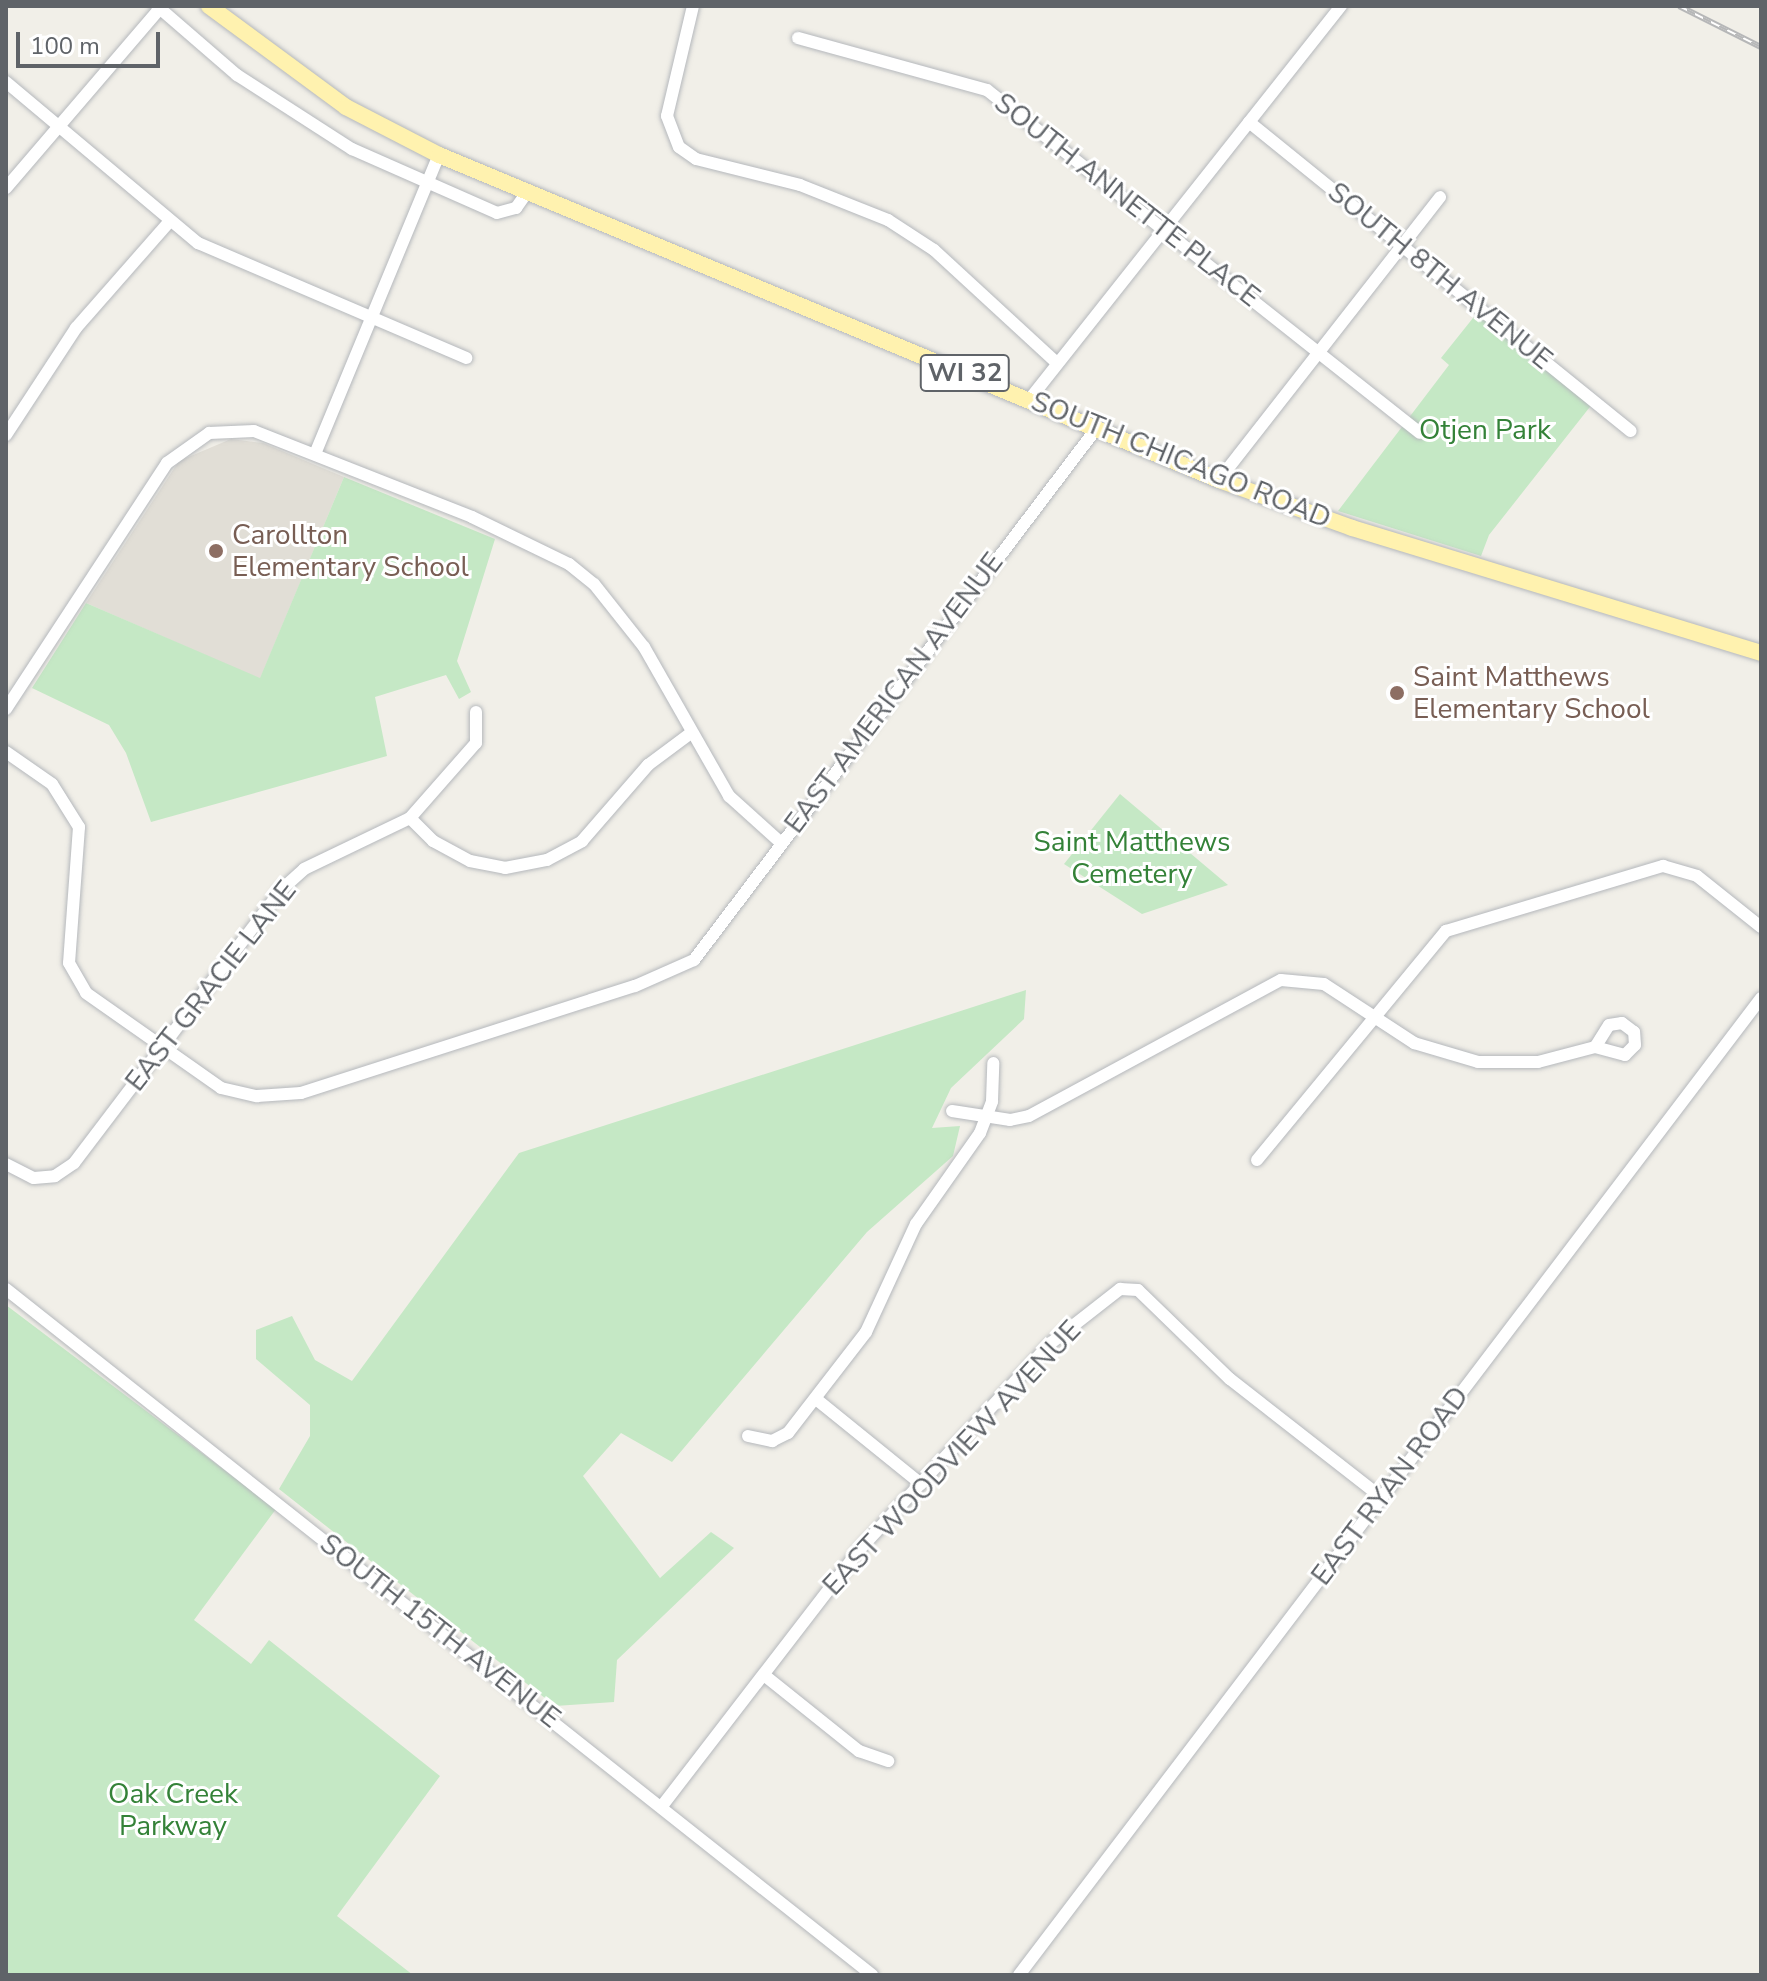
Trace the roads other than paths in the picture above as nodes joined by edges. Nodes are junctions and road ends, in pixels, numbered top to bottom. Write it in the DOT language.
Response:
graph roads {
  1 [pos="209,6"];
  2 [pos="693,6"];
  3 [pos="1341,6"];
  4 [pos="160,7"];
  5 [pos="798,38"];
  6 [pos="6,82"];
  7 [pos="1249,122"];
  8 [pos="59,127"];
  9 [pos="439,155"];
  10 [pos="428,182"];
  11 [pos="6,188"];
  12 [pos="527,192"];
  13 [pos="1440,197"];
  14 [pos="169,222"];
  15 [pos="1164,229"];
  16 [pos="1401,245"];
  17 [pos="371,317"];
  18 [pos="1320,351"];
  19 [pos="466,358"];
  20 [pos="1057,363"];
  21 [pos="1029,400"];
  22 [pos="1096,429"];
  23 [pos="1630,431"];
  24 [pos="1420,433"];
  25 [pos="6,435"];
  26 [pos="315,454"];
  27 [pos="1219,480"];
  28 [pos="1761,653"];
  29 [pos="6,709"];
  30 [pos="476,712"];
  31 [pos="691,733"];
  32 [pos="6,752"];
  33 [pos="410,818"];
  34 [pos="780,842"];
  35 [pos="1755,917"];
  36 [pos="1761,927"];
  37 [pos="1761,998"];
  38 [pos="1373,1017"];
  39 [pos="1595,1047"];
  40 [pos="161,1050"];
  41 [pos="993,1063"];
  42 [pos="952,1111"];
  43 [pos="986,1117"];
  44 [pos="1257,1160"];
  45 [pos="6,1164"];
  46 [pos="6,1289"];
  47 [pos="816,1399"];
  48 [pos="748,1436"];
  49 [pos="921,1484"];
  50 [pos="1381,1497"];
  51 [pos="764,1675"];
  52 [pos="888,1761"];
  53 [pos="662,1806"];
  54 [pos="872,1975"];
  55 [pos="1019,1975"];
  1 -- 9 [label="main road, SOUTH CHICAGO ROAD / WI 32"];
  2 -- 20 [label="street"];
  3 -- 7 [label="street"];
  4 -- 8 [label="street"];
  4 -- 10 [label="street"];
  5 -- 15 [label="street, SOUTH ANNETTE PLACE"];
  6 -- 8 [label="street"];
  7 -- 15 [label="street"];
  7 -- 16 [label="street, SOUTH 8TH AVENUE"];
  8 -- 11 [label="street"];
  8 -- 14 [label="street"];
  9 -- 10 [label="street"];
  9 -- 12 [label="main road, SOUTH CHICAGO ROAD / WI 32"];
  10 -- 12 [label="street"];
  10 -- 17 [label="street"];
  12 -- 21 [label="main road, SOUTH CHICAGO ROAD / WI 32"];
  13 -- 16 [label="street"];
  14 -- 17 [label="street"];
  14 -- 25 [label="street"];
  15 -- 18 [label="street, SOUTH ANNETTE PLACE"];
  15 -- 20 [label="street"];
  16 -- 18 [label="street"];
  16 -- 23 [label="street, SOUTH 8TH AVENUE"];
  17 -- 19 [label="street"];
  17 -- 26 [label="street"];
  18 -- 24 [label="street, SOUTH ANNETTE PLACE"];
  18 -- 27 [label="street"];
  20 -- 21 [label="street"];
  21 -- 22 [label="main road, SOUTH CHICAGO ROAD / WI 32"];
  22 -- 27 [label="main road, SOUTH CHICAGO ROAD / WI 32"];
  22 -- 34 [label="street, EAST AMERICAN AVENUE"];
  26 -- 29 [label="street"];
  26 -- 31 [label="street"];
  27 -- 28 [label="main road, SOUTH CHICAGO ROAD / WI 32"];
  30 -- 33 [label="street"];
  31 -- 33 [label="street"];
  31 -- 34 [label="street"];
  32 -- 40 [label="street"];
  33 -- 40 [label="street, EAST GRACIE LANE"];
  34 -- 40 [label="street, EAST AMERICAN AVENUE"];
  35 -- 36 [label="street"];
  35 -- 38 [label="street"];
  37 -- 50 [label="street, EAST RYAN ROAD"];
  38 -- 39 [label="street"];
  38 -- 43 [label="street"];
  38 -- 44 [label="street"];
  40 -- 45 [label="street, EAST GRACIE LANE"];
  41 -- 43 [label="street"];
  42 -- 43 [label="street"];
  43 -- 47 [label="street"];
  46 -- 53 [label="street, SOUTH 15TH AVENUE"];
  47 -- 48 [label="street"];
  47 -- 49 [label="street"];
  49 -- 50 [label="street, EAST WOODVIEW AVENUE"];
  49 -- 51 [label="street, EAST WOODVIEW AVENUE"];
  50 -- 55 [label="street, EAST RYAN ROAD"];
  51 -- 52 [label="street"];
  51 -- 53 [label="street, EAST WOODVIEW AVENUE"];
  53 -- 54 [label="street, SOUTH 15TH AVENUE"];
}
